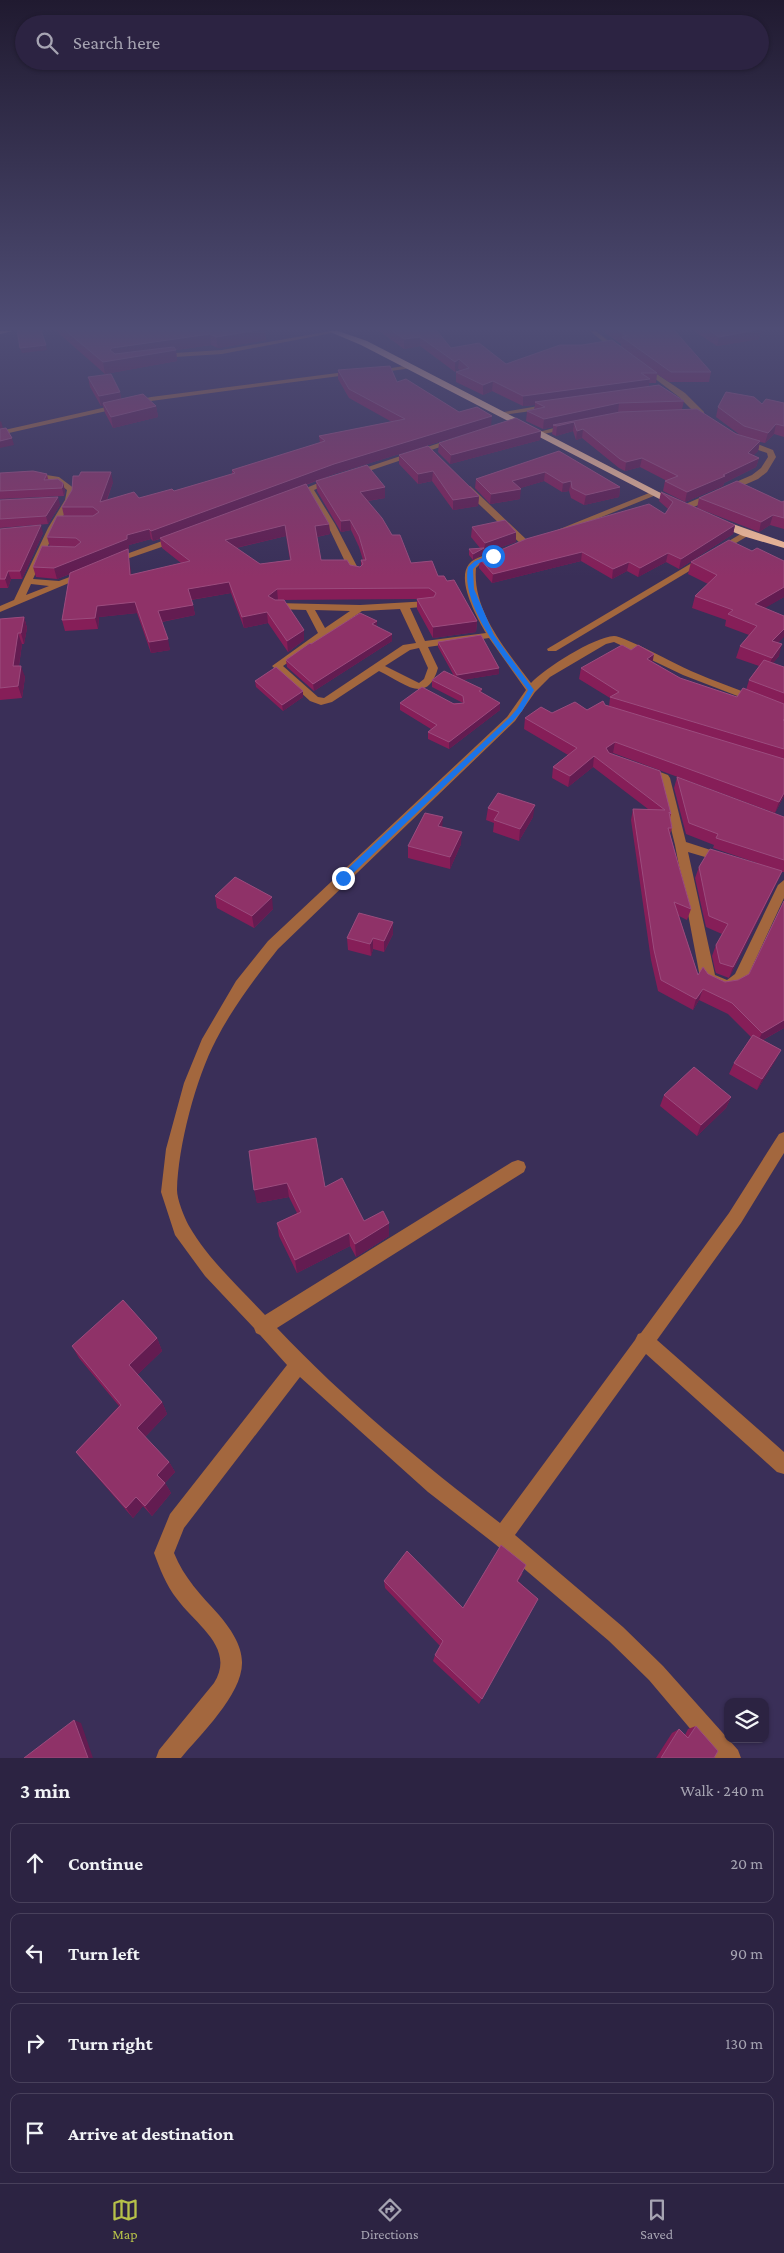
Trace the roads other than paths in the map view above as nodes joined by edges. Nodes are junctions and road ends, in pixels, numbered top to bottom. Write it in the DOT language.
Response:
graph roads {
  1 [pos="83,413"];
  2 [pos="502,413"];
  3 [pos="692,414"];
  4 [pos="701,414"];
  5 [pos="709,420"];
  6 [pos="519,422"];
  7 [pos="576,424"];
  8 [pos="501,428"];
  9 [pos="0,433"];
  10 [pos="539,433"];
  11 [pos="465,438"];
  12 [pos="738,440"];
  13 [pos="347,475"];
  14 [pos="0,477"];
  15 [pos="338,478"];
  16 [pos="461,481"];
  17 [pos="309,489"];
  18 [pos="657,493"];
  19 [pos="283,499"];
  20 [pos="59,500"];
  21 [pos="69,500"];
  22 [pos="693,512"];
  23 [pos="66,522"];
  24 [pos="50,526"];
  25 [pos="747,534"];
  26 [pos="186,535"];
  27 [pos="548,536"];
  28 [pos="525,543"];
  29 [pos="784,545"];
  30 [pos="501,552"];
  31 [pos="105,564"];
  32 [pos="90,572"];
  33 [pos="356,574"];
  34 [pos="27,581"];
  35 [pos="60,584"];
  36 [pos="18,602"];
  37 [pos="429,604"];
  38 [pos="276,606"];
  39 [pos="404,606"];
  40 [pos="309,607"];
  41 [pos="360,608"];
  42 [pos="0,609"];
  43 [pos="324,634"];
  44 [pos="491,635"];
  45 [pos="422,645"];
  46 [pos="552,649"];
  47 [pos="377,666"];
  48 [pos="531,690"];
  49 [pos="784,711"];
  50 [pos="638,768"];
  51 [pos="681,845"];
  52 [pos="737,863"];
  53 [pos="784,886"];
  54 [pos="784,1140"];
  55 [pos="518,1167"];
  56 [pos="262,1327"];
  57 [pos="644,1340"];
  58 [pos="299,1364"];
  59 [pos="784,1464"];
  60 [pos="502,1538"];
  61 [pos="167,1758"];
  62 [pos="730,1758"];
  1 -- 9 [label="street"];
  2 -- 6 [label="highway"];
  3 -- 4 [label="street"];
  4 -- 5 [label="street"];
  6 -- 8 [label="street"];
  6 -- 10 [label="highway"];
  7 -- 10 [label="street"];
  10 -- 18 [label="highway"];
  11 -- 13 [label="street"];
  12 -- 22 [label="street"];
  14 -- 21 [label="street"];
  15 -- 17 [label="street"];
  16 -- 28 [label="street"];
  17 -- 19 [label="street"];
  17 -- 33 [label="street"];
  18 -- 22 [label="highway"];
  18 -- 27 [label="street"];
  20 -- 21 [label="street"];
  21 -- 24 [label="street"];
  22 -- 25 [label="highway"];
  23 -- 24 [label="street"];
  24 -- 34 [label="street"];
  25 -- 29 [label="highway"];
  25 -- 46 [label="street"];
  26 -- 31 [label="street"];
  30 -- 44 [label="street"];
  32 -- 35 [label="street"];
  34 -- 35 [label="street"];
  34 -- 36 [label="street"];
  35 -- 36 [label="street"];
  36 -- 42 [label="street"];
  37 -- 39 [label="street"];
  38 -- 40 [label="street"];
  39 -- 41 [label="street"];
  39 -- 45 [label="street"];
  40 -- 41 [label="street"];
  40 -- 43 [label="street"];
  41 -- 43 [label="street"];
  43 -- 47 [label="street"];
  44 -- 45 [label="street"];
  44 -- 48 [label="street"];
  45 -- 47 [label="street"];
  45 -- 47 [label="street"];
  48 -- 49 [label="street"];
  48 -- 56 [label="street"];
  50 -- 51 [label="street"];
  51 -- 52 [label="street"];
  51 -- 53 [label="street"];
  54 -- 57 [label="street"];
  55 -- 56 [label="street"];
  56 -- 58 [label="street"];
  57 -- 59 [label="street"];
  57 -- 60 [label="street"];
  58 -- 60 [label="street"];
  58 -- 61 [label="street"];
  60 -- 62 [label="street"];
}
